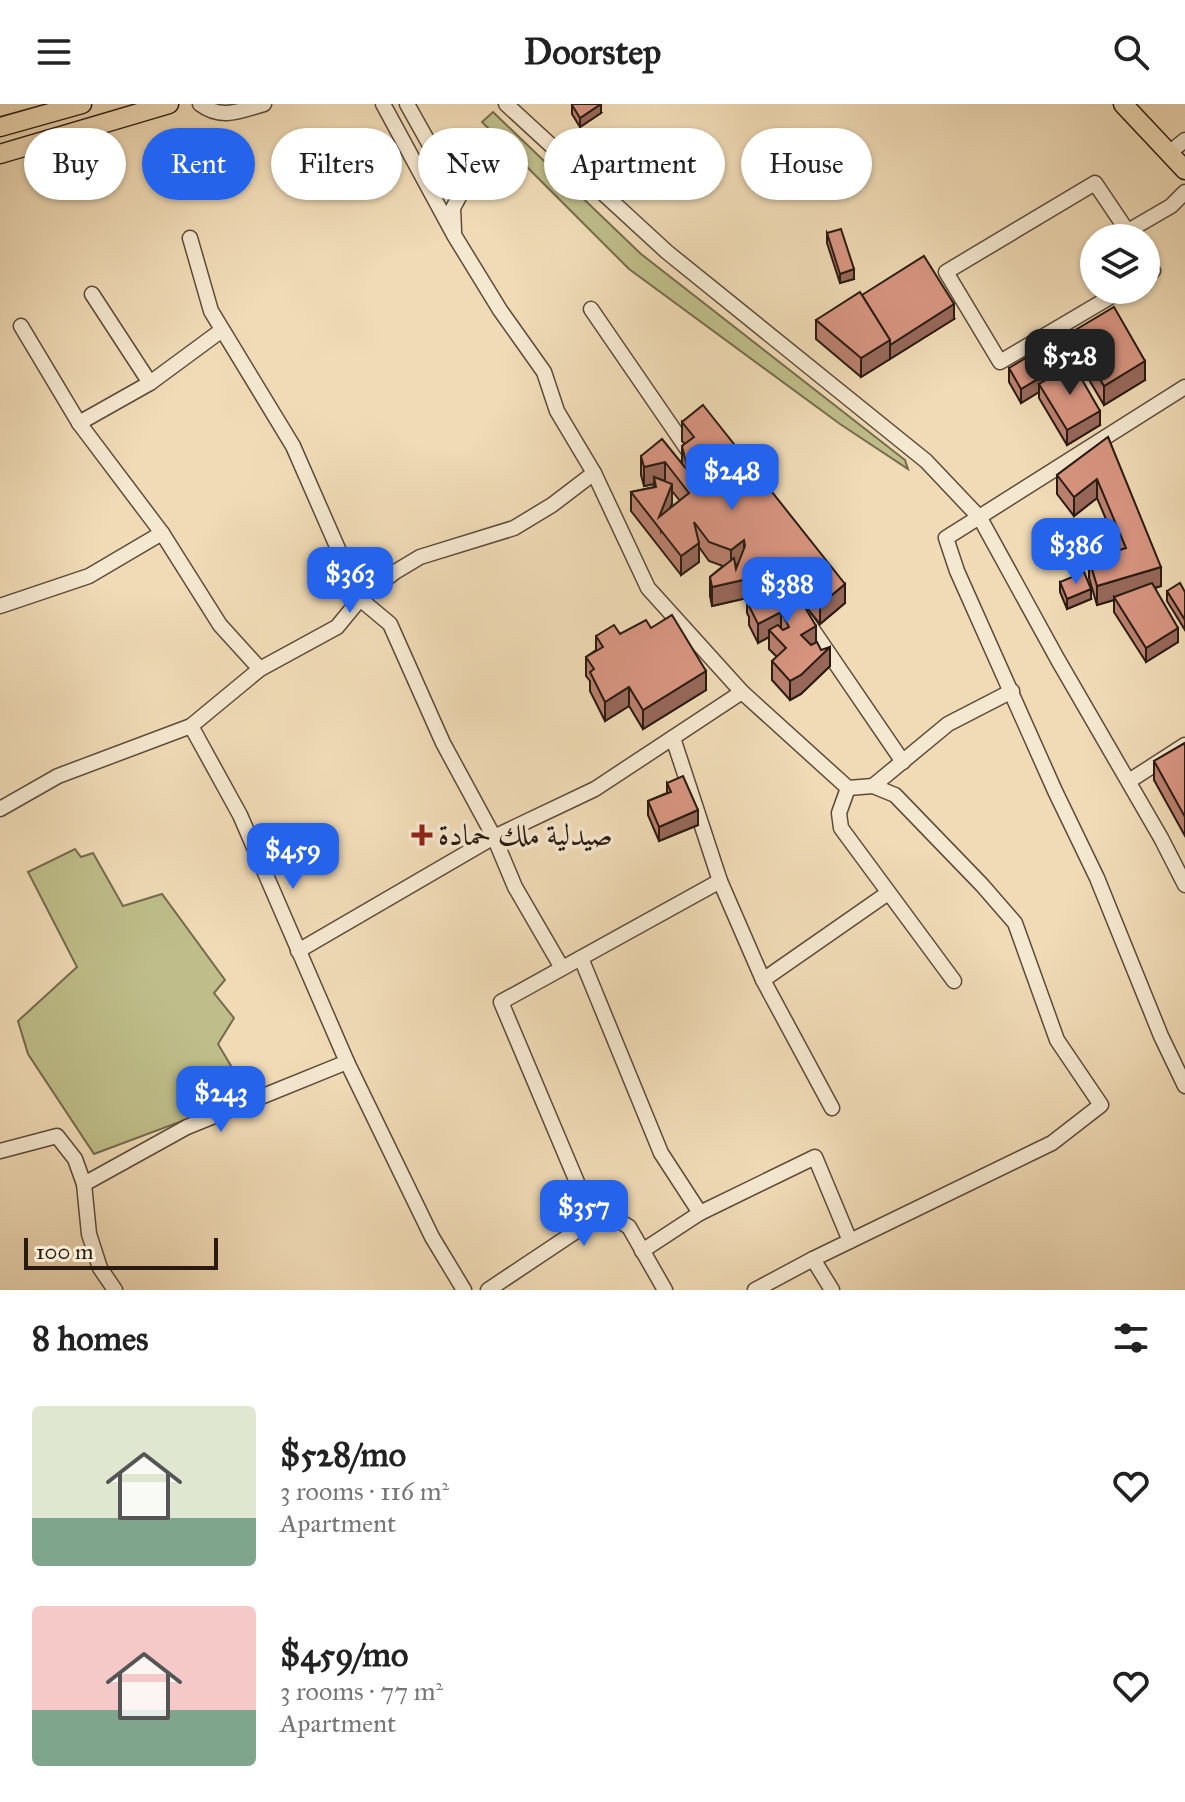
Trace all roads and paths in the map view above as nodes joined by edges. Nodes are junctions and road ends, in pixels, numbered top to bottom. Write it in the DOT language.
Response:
graph roads {
  1 [pos="82,104"];
  2 [pos="169,104"];
  3 [pos="200,104"];
  4 [pos="264,104"];
  5 [pos="383,104"];
  6 [pos="407,104"];
  7 [pos="506,104"];
  8 [pos="1123,104"];
  9 [pos="59,107"];
  10 [pos="0,127"];
  11 [pos="1185,140"];
  12 [pos="1169,153"];
  13 [pos="0,154"];
  14 [pos="1185,170"];
  15 [pos="1185,192"];
  16 [pos="1123,224"];
  17 [pos="1146,224"];
  18 [pos="454,235"];
  19 [pos="190,238"];
  20 [pos="92,294"];
  21 [pos="1098,304"];
  22 [pos="591,309"];
  23 [pos="21,326"];
  24 [pos="222,330"];
  25 [pos="150,383"];
  26 [pos="1185,387"];
  27 [pos="79,423"];
  28 [pos="594,473"];
  29 [pos="707,477"];
  30 [pos="980,518"];
  31 [pos="162,533"];
  32 [pos="360,599"];
  33 [pos="0,606"];
  34 [pos="796,607"];
  35 [pos="260,669"];
  36 [pos="1012,691"];
  37 [pos="742,692"];
  38 [pos="191,726"];
  39 [pos="673,738"];
  40 [pos="1185,745"];
  41 [pos="903,762"];
  42 [pos="1129,781"];
  43 [pos="873,786"];
  44 [pos="848,788"];
  45 [pos="0,809"];
  46 [pos="494,837"];
  47 [pos="720,881"];
  48 [pos="1185,885"];
  49 [pos="888,893"];
  50 [pos="298,951"];
  51 [pos="581,958"];
  52 [pos="562,968"];
  53 [pos="763,980"];
  54 [pos="954,981"];
  55 [pos="347,1062"];
  56 [pos="1185,1086"];
  57 [pos="832,1108"];
  58 [pos="0,1151"];
  59 [pos="84,1184"];
  60 [pos="700,1213"];
  61 [pos="593,1220"];
  62 [pos="850,1241"];
  63 [pos="642,1251"];
  64 [pos="813,1259"];
  65 [pos="115,1290"];
  66 [pos="464,1290"];
  67 [pos="488,1290"];
  68 [pos="665,1290"];
  69 [pos="755,1290"];
  70 [pos="832,1290"];
  1 -- 9 [label="main road"];
  2 -- 13 [label="main road"];
  3 -- 4 [label="street"];
  5 -- 18 [label="street"];
  6 -- 18 [label="street"];
  7 -- 30 [label="street"];
  8 -- 12 [label="main road"];
  9 -- 10 [label="main road"];
  11 -- 12 [label="street"];
  12 -- 14 [label="main road"];
  15 -- 17 [label="street"];
  16 -- 21 [label="street"];
  18 -- 28 [label="street"];
  19 -- 24 [label="street"];
  20 -- 25 [label="street"];
  22 -- 29 [label="street"];
  23 -- 27 [label="street"];
  24 -- 25 [label="street"];
  24 -- 32 [label="street"];
  25 -- 27 [label="street"];
  26 -- 30 [label="street"];
  27 -- 31 [label="street"];
  28 -- 32 [label="street"];
  28 -- 37 [label="street"];
  30 -- 36 [label="street"];
  30 -- 42 [label="street"];
  31 -- 33 [label="street"];
  31 -- 35 [label="street"];
  32 -- 35 [label="street"];
  32 -- 46 [label="street"];
  34 -- 41 [label="street"];
  35 -- 38 [label="street"];
  36 -- 41 [label="street"];
  36 -- 56 [label="street"];
  37 -- 39 [label="street"];
  37 -- 44 [label="street"];
  38 -- 45 [label="street"];
  38 -- 50 [label="street"];
  39 -- 46 [label="street"];
  39 -- 47 [label="street"];
  40 -- 42 [label="street"];
  41 -- 43 [label="street"];
  42 -- 48 [label="street"];
  43 -- 44 [label="street"];
  43 -- 62 [label="street"];
  44 -- 49 [label="street"];
  46 -- 50 [label="street"];
  46 -- 52 [label="street"];
  47 -- 51 [label="street"];
  47 -- 53 [label="street"];
  49 -- 53 [label="street"];
  49 -- 54 [label="street"];
  50 -- 55 [label="street"];
  51 -- 52 [label="street"];
  51 -- 60 [label="street"];
  52 -- 61 [label="street"];
  53 -- 57 [label="street"];
  55 -- 59 [label="street"];
  55 -- 66 [label="street"];
  58 -- 59 [label="street"];
  59 -- 65 [label="street"];
  60 -- 62 [label="street"];
  60 -- 63 [label="street"];
  61 -- 63 [label="street"];
  61 -- 67 [label="street"];
  62 -- 64 [label="street"];
  63 -- 68 [label="street"];
  64 -- 69 [label="street"];
  64 -- 70 [label="street"];
}
